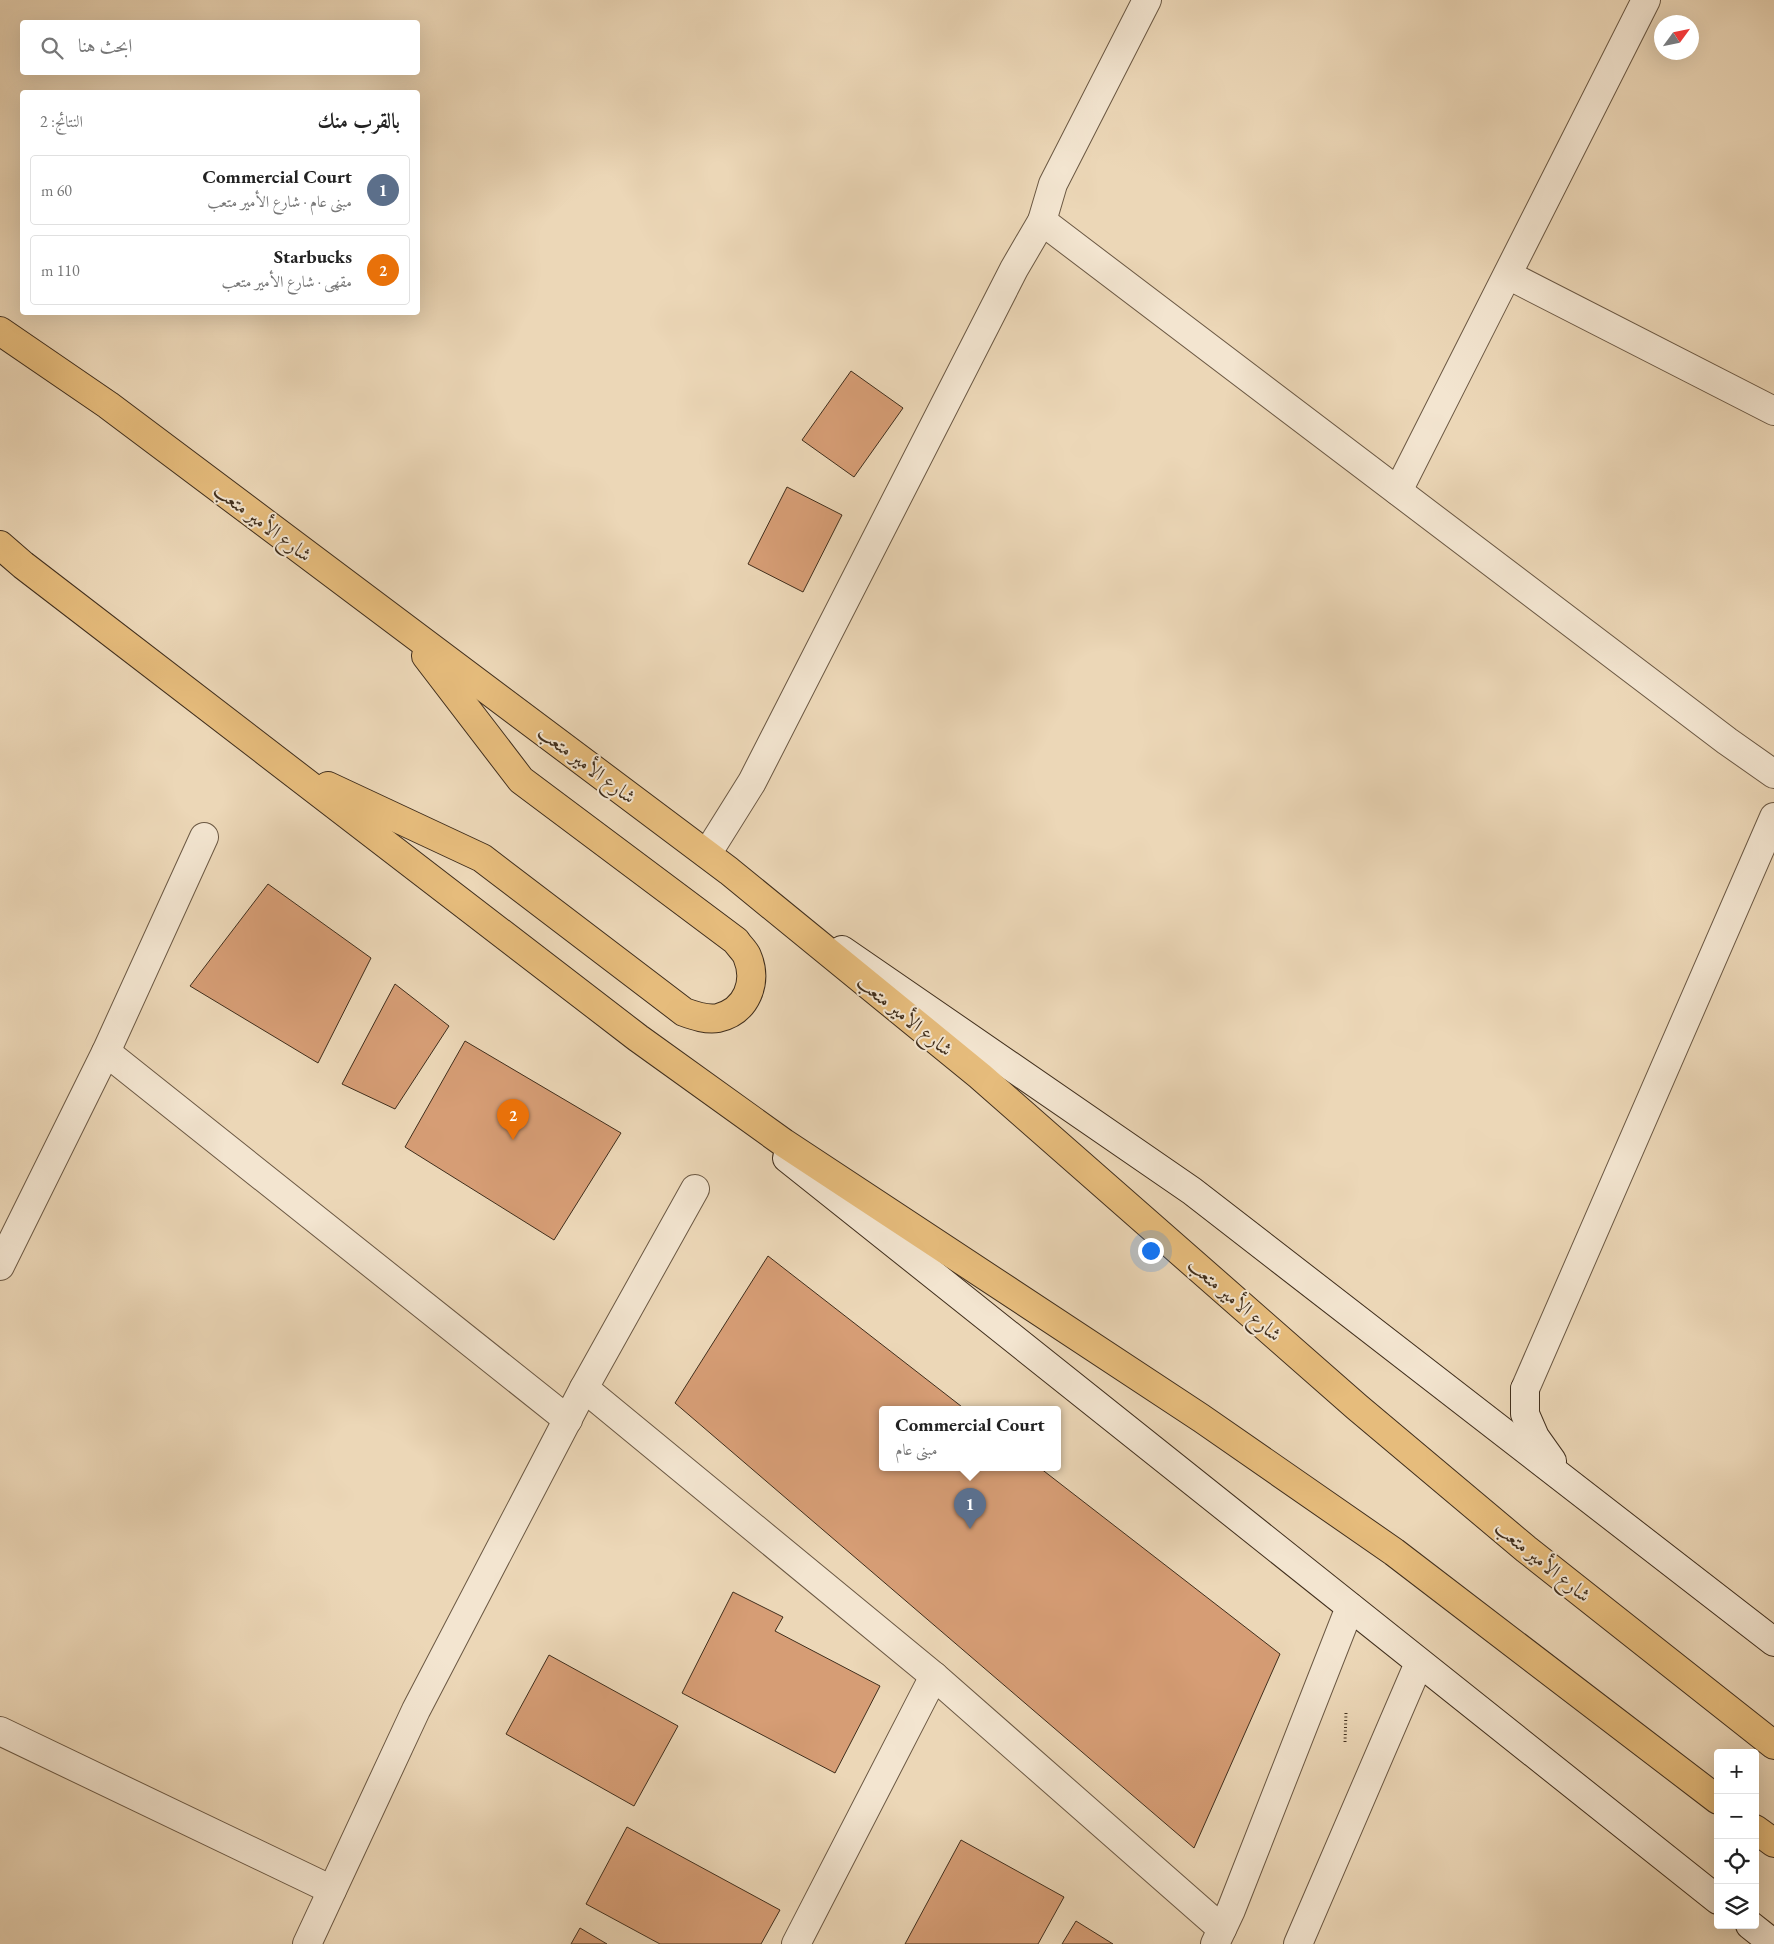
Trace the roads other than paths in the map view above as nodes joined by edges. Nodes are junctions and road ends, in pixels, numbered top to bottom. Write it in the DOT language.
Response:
graph roads {
  1 [pos="1147,0"];
  2 [pos="1646,0"];
  3 [pos="1042,221"];
  4 [pos="1508,274"];
  5 [pos="0,311"];
  6 [pos="0,331"];
  7 [pos="108,405"];
  8 [pos="1774,411"];
  9 [pos="1398,491"];
  10 [pos="0,545"];
  11 [pos="0,551"];
  12 [pos="23,565"];
  13 [pos="406,629"];
  14 [pos="280,762"];
  15 [pos="1774,774"];
  16 [pos="1774,817"];
  17 [pos="204,837"];
  18 [pos="707,854"];
  19 [pos="729,871"];
  20 [pos="638,1038"];
  21 [pos="106,1052"];
  22 [pos="696,1189"];
  23 [pos="0,1266"];
  24 [pos="584,1388"];
  25 [pos="568,1420"];
  26 [pos="1576,1488"];
  27 [pos="1350,1607"];
  28 [pos="1774,1642"];
  29 [pos="1419,1663"];
  30 [pos="934,1676"];
  31 [pos="0,1731"];
  32 [pos="1774,1745"];
  33 [pos="1714,1797"];
  34 [pos="1759,1832"];
  35 [pos="1774,1843"];
  36 [pos="332,1890"];
  37 [pos="1714,1897"];
  38 [pos="1755,1929"];
  39 [pos="1218,1937"];
  40 [pos="307,1944"];
  41 [pos="796,1944"];
  42 [pos="1298,1944"];
  43 [pos="1774,1944"];
  1 -- 3 [label="street"];
  2 -- 4 [label="street"];
  3 -- 9 [label="street"];
  3 -- 18 [label="street"];
  4 -- 8 [label="street"];
  4 -- 9 [label="street"];
  5 -- 7 [label="main road"];
  6 -- 7 [label="main road, شارع الأمير متعب"];
  7 -- 13 [label="main road, شارع الأمير متعب"];
  9 -- 15 [label="street"];
  10 -- 12 [label="main road"];
  11 -- 12 [label="main road"];
  12 -- 14 [label="main road"];
  13 -- 14 [label="main road"];
  13 -- 18 [label="main road, شارع الأمير متعب"];
  14 -- 20 [label="main road"];
  16 -- 26 [label="street"];
  17 -- 21 [label="street"];
  18 -- 19 [label="main road, شارع الأمير متعب"];
  19 -- 26 [label="street"];
  19 -- 32 [label="main road, شارع الأمير متعب"];
  20 -- 27 [label="street"];
  20 -- 33 [label="main road"];
  21 -- 23 [label="street"];
  21 -- 25 [label="street"];
  22 -- 24 [label="street"];
  24 -- 25 [label="street"];
  24 -- 30 [label="street"];
  25 -- 36 [label="street"];
  26 -- 28 [label="street"];
  27 -- 29 [label="street"];
  27 -- 39 [label="street"];
  29 -- 37 [label="street"];
  29 -- 42 [label="street"];
  30 -- 39 [label="street"];
  30 -- 41 [label="street"];
  31 -- 36 [label="street"];
  34 -- 35 [label="main road"];
  36 -- 40 [label="street"];
  38 -- 43 [label="street"];
}
